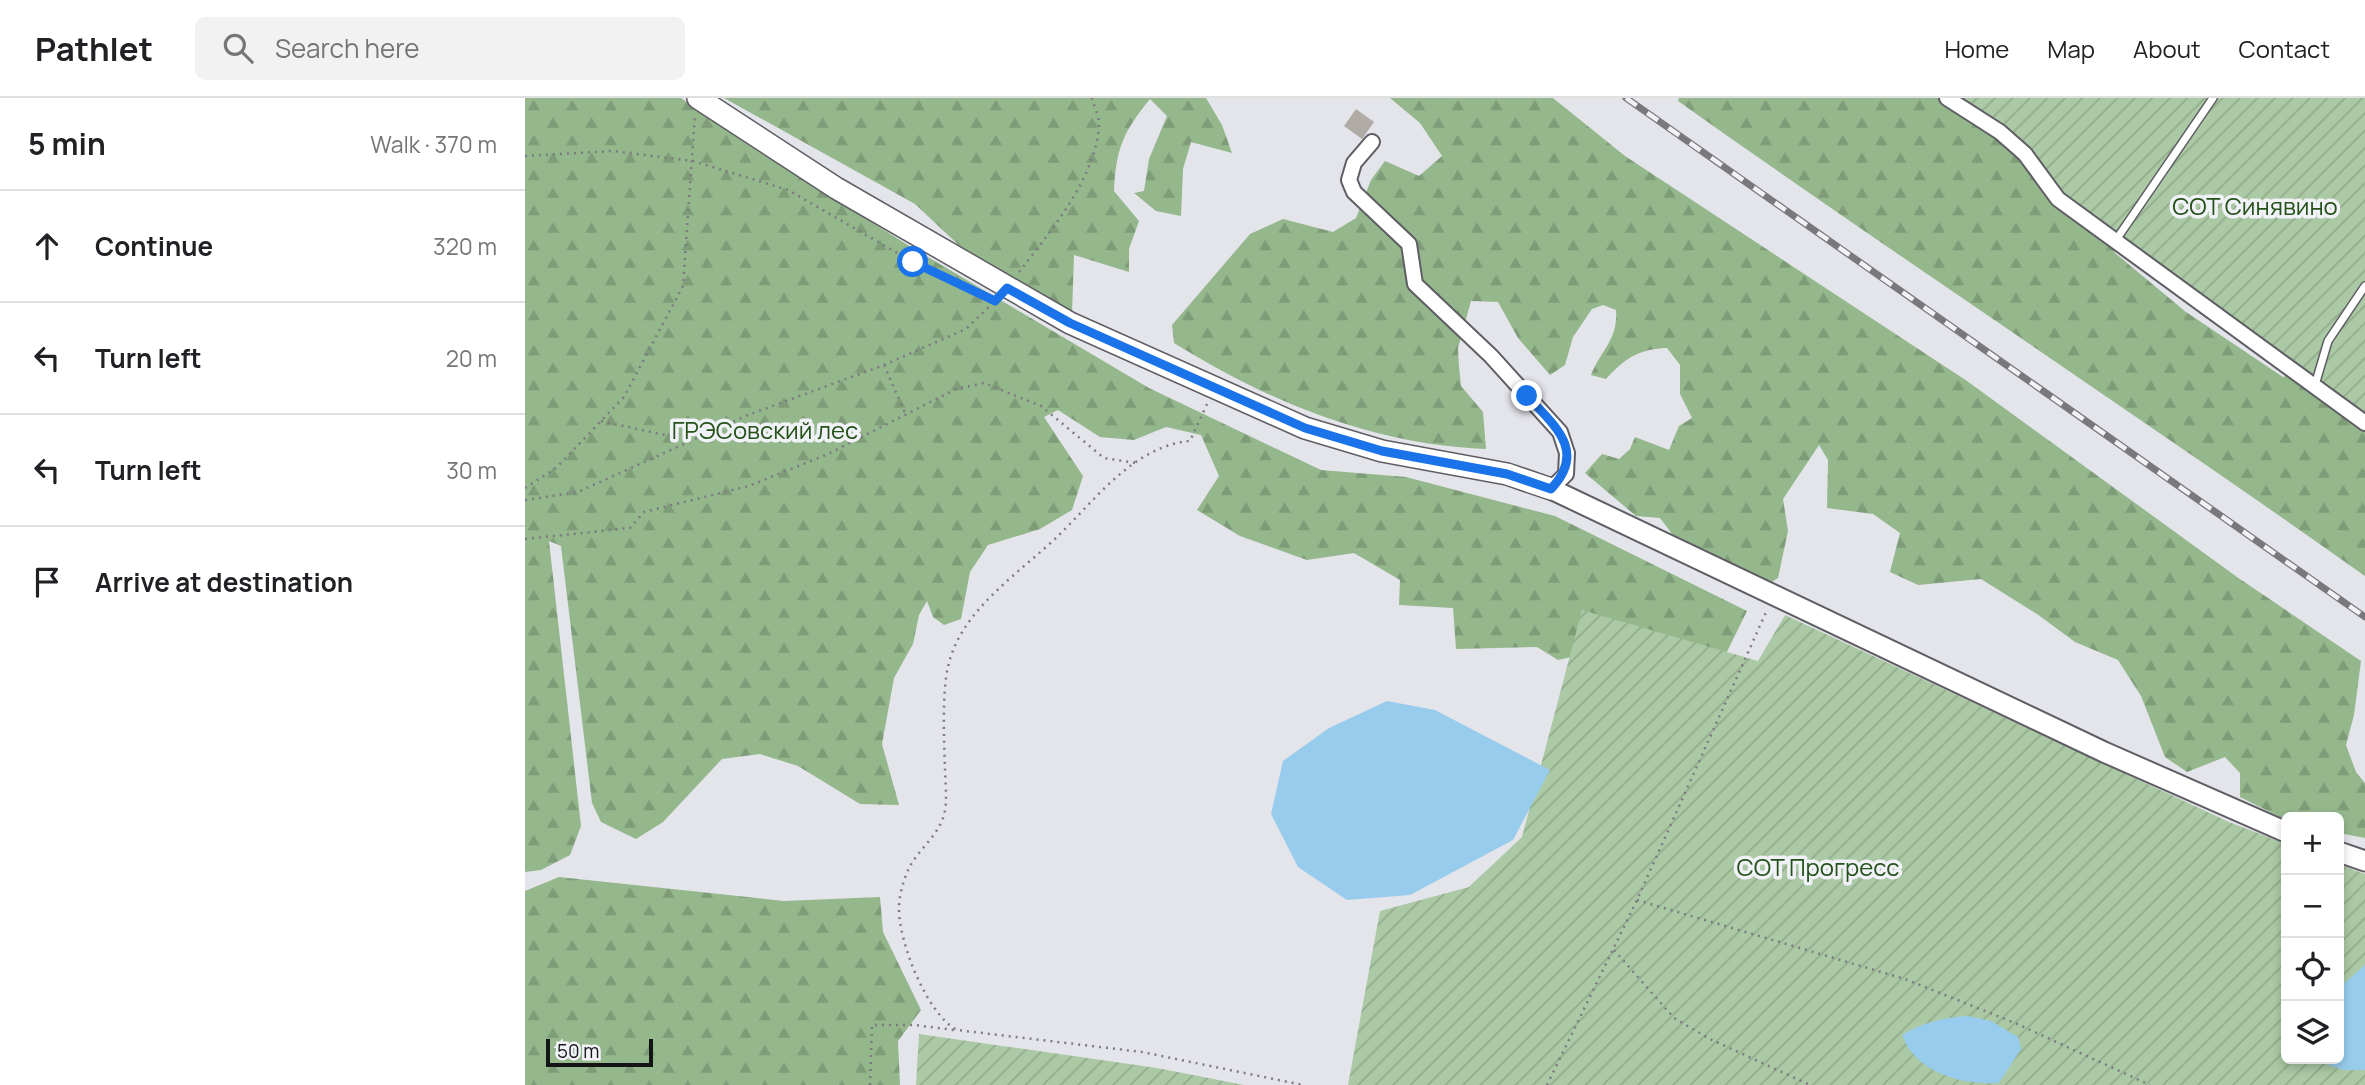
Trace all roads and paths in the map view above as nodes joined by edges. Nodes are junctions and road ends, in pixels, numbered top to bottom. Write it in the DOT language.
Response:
graph roads {
  1 [pos="1092,98"];
  2 [pos="1947,98"];
  3 [pos="2213,98"];
  4 [pos="697,104"];
  5 [pos="1372,142"];
  6 [pos="525,156"];
  7 [pos="693,161"];
  8 [pos="2116,240"];
  9 [pos="2365,285"];
  10 [pos="1001,295"];
  11 [pos="884,365"];
  12 [pos="2315,385"];
  13 [pos="1214,387"];
  14 [pos="906,415"];
  15 [pos="601,421"];
  16 [pos="2365,422"];
  17 [pos="689,441"];
  18 [pos="1136,463"];
  19 [pos="525,488"];
  20 [pos="1551,489"];
  21 [pos="525,500"];
  22 [pos="525,538"];
  23 [pos="1774,595"];
  24 [pos="2281,830"];
  25 [pos="2344,854"];
  26 [pos="2365,861"];
  27 [pos="1637,900"];
  28 [pos="1614,950"];
  29 [pos="957,1030"];
  30 [pos="870,1085"];
  31 [pos="1303,1085"];
  32 [pos="1548,1085"];
  33 [pos="1810,1085"];
  34 [pos="2150,1085"];
  1 -- 10 [label="path"];
  2 -- 8 [label="street"];
  3 -- 8 [label="lane"];
  4 -- 7 [label="path"];
  4 -- 10 [label="main road"];
  5 -- 20 [label="street"];
  6 -- 7 [label="path"];
  7 -- 10 [label="path"];
  7 -- 15 [label="path"];
  8 -- 12 [label="street"];
  9 -- 12 [label="lane"];
  10 -- 11 [label="path"];
  10 -- 13 [label="main road"];
  11 -- 14 [label="path"];
  11 -- 17 [label="path"];
  12 -- 16 [label="street"];
  13 -- 18 [label="path"];
  13 -- 20 [label="main road"];
  14 -- 18 [label="path"];
  14 -- 22 [label="path"];
  15 -- 17 [label="path"];
  15 -- 19 [label="path"];
  17 -- 21 [label="path"];
  18 -- 29 [label="path"];
  20 -- 23 [label="street"];
  23 -- 24 [label="street"];
  23 -- 27 [label="path"];
  25 -- 26 [label="street"];
  27 -- 28 [label="path"];
  27 -- 34 [label="path"];
  28 -- 32 [label="path"];
  28 -- 33 [label="path"];
  29 -- 30 [label="path"];
  29 -- 31 [label="path"];
}
